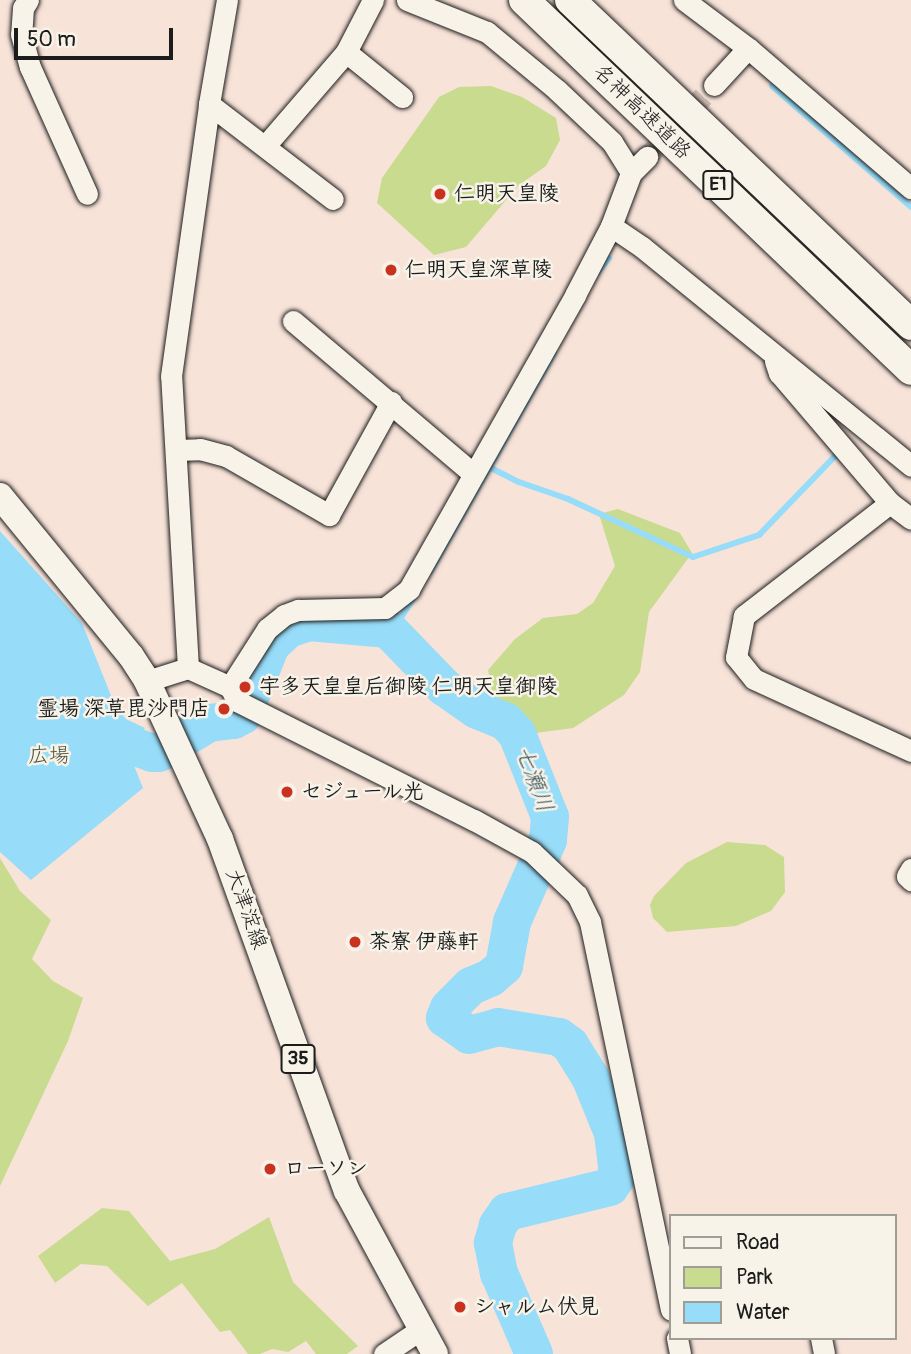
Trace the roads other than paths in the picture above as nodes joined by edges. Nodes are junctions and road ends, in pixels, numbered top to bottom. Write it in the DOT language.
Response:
graph roads {
  1 [pos="28,0"];
  2 [pos="227,0"];
  3 [pos="373,0"];
  4 [pos="407,0"];
  5 [pos="524,0"];
  6 [pos="570,0"];
  7 [pos="684,0"];
  8 [pos="748,48"];
  9 [pos="346,52"];
  10 [pos="714,85"];
  11 [pos="402,97"];
  12 [pos="209,104"];
  13 [pos="265,146"];
  14 [pos="647,157"];
  15 [pos="631,173"];
  16 [pos="911,188"];
  17 [pos="87,194"];
  18 [pos="333,198"];
  19 [pos="611,226"];
  20 [pos="293,321"];
  21 [pos="911,325"];
  22 [pos="772,352"];
  23 [pos="911,370"];
  24 [pos="391,402"];
  25 [pos="176,450"];
  26 [pos="911,466"];
  27 [pos="472,473"];
  28 [pos="0,496"];
  29 [pos="890,503"];
  30 [pos="911,519"];
  31 [pos="188,667"];
  32 [pos="147,681"];
  33 [pos="240,699"];
  34 [pos="911,751"];
  35 [pos="911,869"];
  36 [pos="911,880"];
  37 [pos="670,1305"];
  38 [pos="421,1329"];
  39 [pos="384,1354"];
  40 [pos="435,1354"];
  1 -- 17 [label="street"];
  2 -- 12 [label="street"];
  3 -- 9 [label="street"];
  4 -- 15 [label="street"];
  5 -- 23 [label="highway, 名神高速道路 / E1"];
  6 -- 21 [label="highway, 名神高速道路 / E1"];
  7 -- 8 [label="street"];
  8 -- 10 [label="street"];
  8 -- 16 [label="street"];
  9 -- 11 [label="street"];
  9 -- 13 [label="street"];
  12 -- 13 [label="street"];
  12 -- 25 [label="street"];
  13 -- 18 [label="street"];
  14 -- 15 [label="street"];
  15 -- 19 [label="street"];
  19 -- 22 [label="street"];
  19 -- 27 [label="street"];
  20 -- 24 [label="street"];
  22 -- 26 [label="street"];
  22 -- 29 [label="street"];
  24 -- 25 [label="street"];
  24 -- 27 [label="street"];
  25 -- 31 [label="street"];
  27 -- 33 [label="street"];
  28 -- 32 [label="main road, 大津淀線 / 35"];
  29 -- 30 [label="street"];
  29 -- 34 [label="street"];
  31 -- 32 [label="street"];
  31 -- 33 [label="street"];
  32 -- 38 [label="main road, 大津淀線 / 35"];
  33 -- 37 [label="street"];
  35 -- 36 [label="street"];
  38 -- 39 [label="street"];
  38 -- 40 [label="main road, 大津淀線 / 35"];
}
